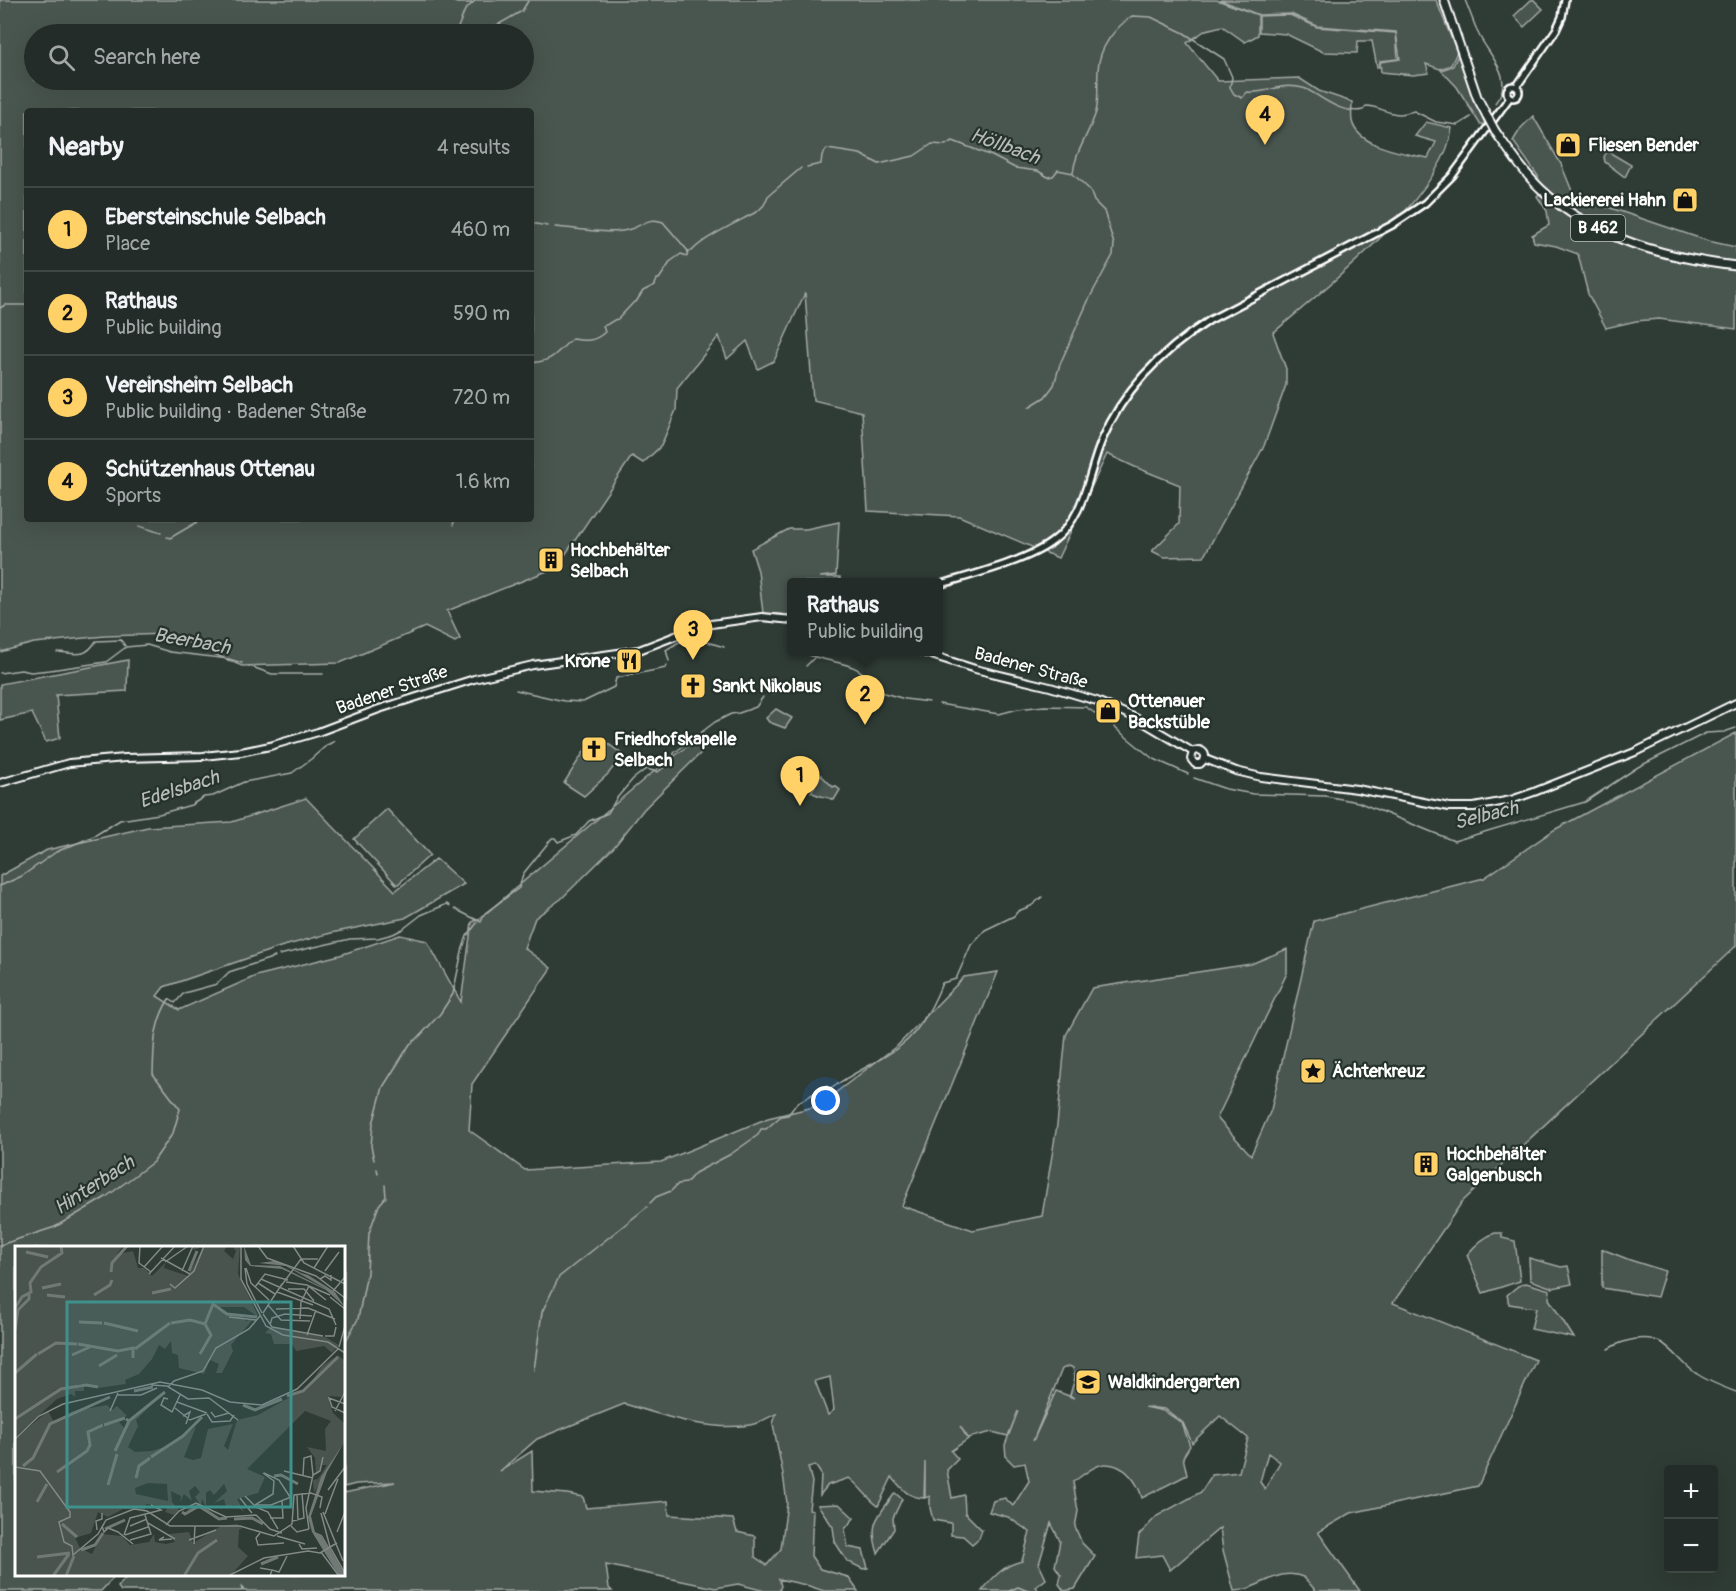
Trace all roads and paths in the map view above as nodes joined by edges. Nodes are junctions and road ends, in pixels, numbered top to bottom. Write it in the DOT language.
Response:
graph roads {
  1 [pos="1444,0"];
  2 [pos="1565,0"];
  3 [pos="1736,266"];
  4 [pos="943,584"];
  5 [pos="787,620"];
  6 [pos="937,656"];
  7 [pos="1736,702"];
  8 [pos="1192,752"];
  9 [pos="1205,759"];
  10 [pos="0,783"];
  1 -- 3 [label="main road, B 462, bridge"];
  2 -- 4 [label="street"];
  5 -- 10 [label="main road, Badener Straße"];
  6 -- 8 [label="main road, Badener Straße"];
  7 -- 9 [label="main road"];
  8 -- 9 [label="main road"];
  8 -- 9 [label="main road"];
}
